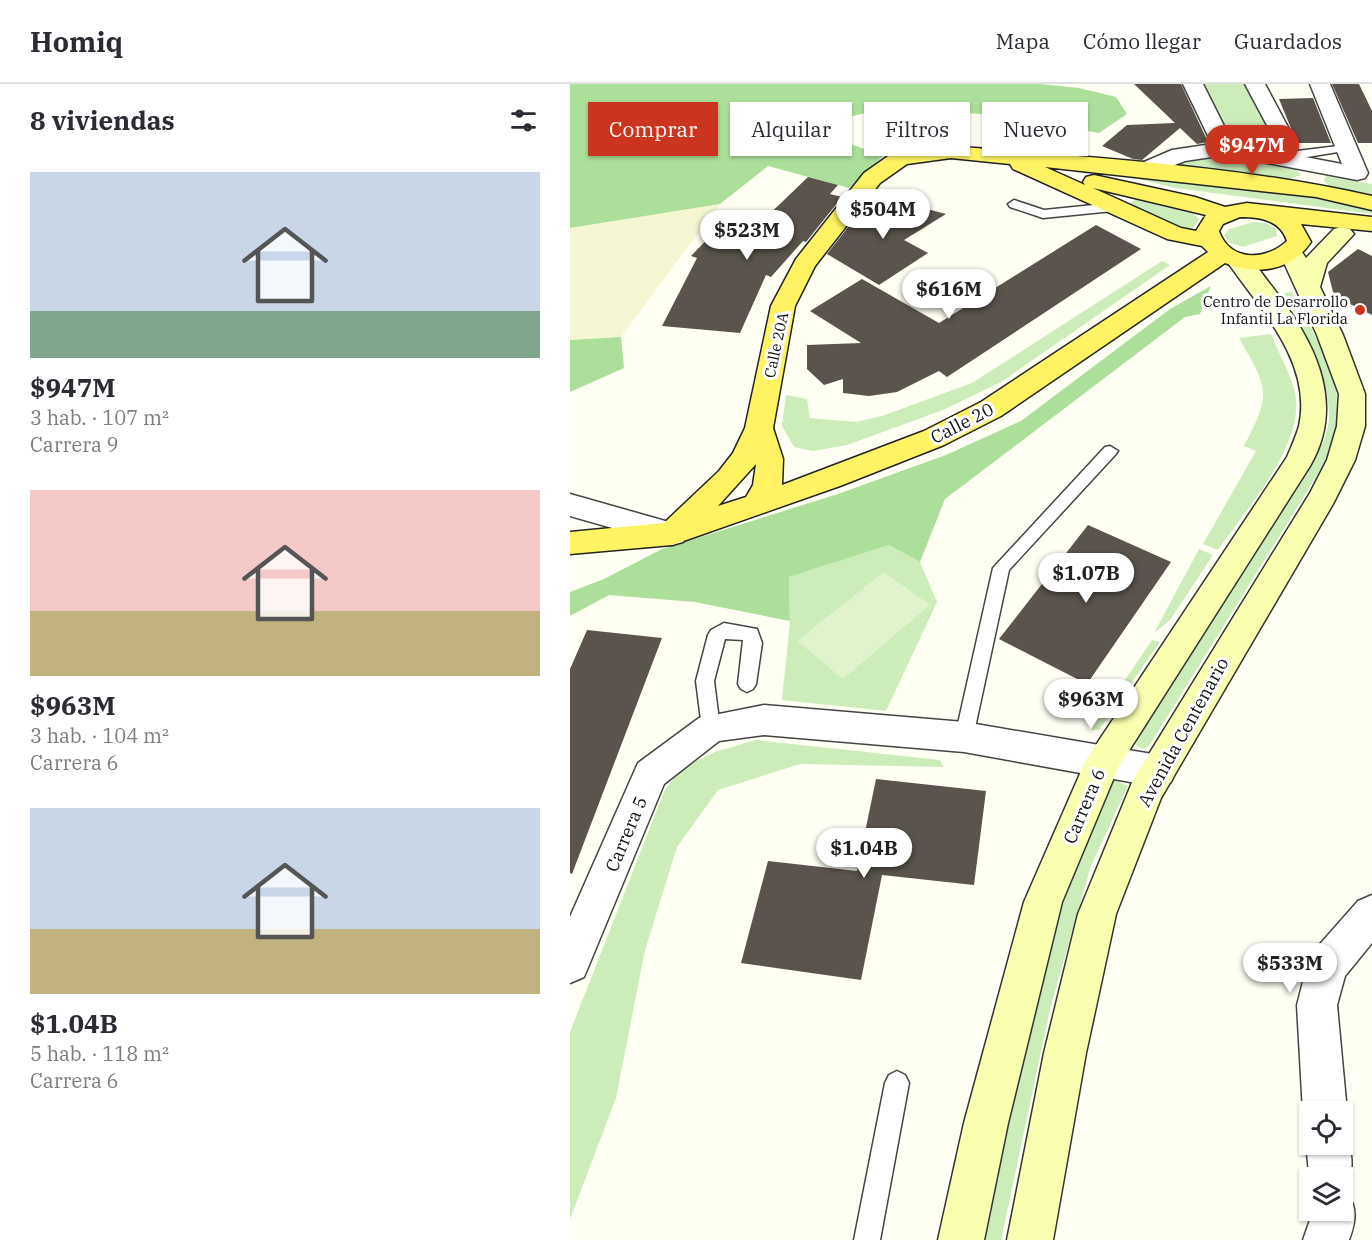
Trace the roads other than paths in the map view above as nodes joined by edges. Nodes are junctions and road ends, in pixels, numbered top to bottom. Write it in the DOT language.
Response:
graph roads {
  1 [pos="1193,84"];
  2 [pos="1255,84"];
  3 [pos="1320,84"];
  4 [pos="1347,148"];
  5 [pos="1225,149"];
  6 [pos="982,154"];
  7 [pos="1006,156"];
  8 [pos="1297,161"];
  9 [pos="1145,170"];
  10 [pos="1129,190"];
  11 [pos="1316,190"];
  12 [pos="1372,203"];
  13 [pos="1014,204"];
  14 [pos="1113,207"];
  15 [pos="1222,213"];
  16 [pos="1273,214"];
  17 [pos="1372,226"];
  18 [pos="1342,234"];
  19 [pos="1296,248"];
  20 [pos="1222,251"];
  21 [pos="1308,287"];
  22 [pos="759,428"];
  23 [pos="1110,451"];
  24 [pos="570,505"];
  25 [pos="756,505"];
  26 [pos="672,534"];
  27 [pos="570,543"];
  28 [pos="570,562"];
  29 [pos="747,684"];
  30 [pos="711,728"];
  31 [pos="964,737"];
  32 [pos="1104,760"];
  33 [pos="1158,771"];
  34 [pos="1372,914"];
  35 [pos="570,963"];
  36 [pos="897,1083"];
  37 [pos="1324,1101"];
  38 [pos="1333,1221"];
  39 [pos="867,1240"];
  40 [pos="961,1240"];
  41 [pos="1030,1240"];
  42 [pos="1326,1240"];
  1 -- 5 [label="street"];
  2 -- 8 [label="street"];
  3 -- 4 [label="street"];
  4 -- 8 [label="lane"];
  4 -- 8 [label="street"];
  5 -- 8 [label="street"];
  5 -- 9 [label="street"];
  6 -- 22 [label="main road, Calle 20A"];
  7 -- 9 [label="main road"];
  7 -- 10 [label="main road"];
  7 -- 14 [label="main road"];
  8 -- 11 [label="street"];
  9 -- 11 [label="main road"];
  10 -- 14 [label="main road"];
  10 -- 15 [label="main road"];
  11 -- 12 [label="main road"];
  13 -- 14 [label="lane"];
  14 -- 20 [label="main road"];
  15 -- 16 [label="main road"];
  15 -- 20 [label="main road"];
  16 -- 17 [label="main road"];
  16 -- 19 [label="main road"];
  17 -- 18 [label="main road"];
  18 -- 19 [label="main road"];
  18 -- 21 [label="main road"];
  19 -- 20 [label="main road"];
  19 -- 21 [label="main road, Avenida Centenario"];
  20 -- 25 [label="main road, Calle 20"];
  20 -- 32 [label="main road, Carrera 6"];
  21 -- 33 [label="main road, Avenida Centenario"];
  22 -- 25 [label="main road"];
  22 -- 26 [label="main road"];
  23 -- 31 [label="lane"];
  24 -- 26 [label="street"];
  25 -- 26 [label="main road, Calle 20"];
  26 -- 27 [label="main road"];
  26 -- 28 [label="main road"];
  29 -- 30 [label="lane"];
  30 -- 31 [label="street"];
  30 -- 35 [label="street, Carrera 5"];
  31 -- 32 [label="street"];
  32 -- 33 [label="street"];
  32 -- 40 [label="main road, Carrera 6"];
  33 -- 41 [label="main road, Avenida Centenario"];
  34 -- 37 [label="street"];
  36 -- 39 [label="lane"];
  38 -- 42 [label="street"];
}
